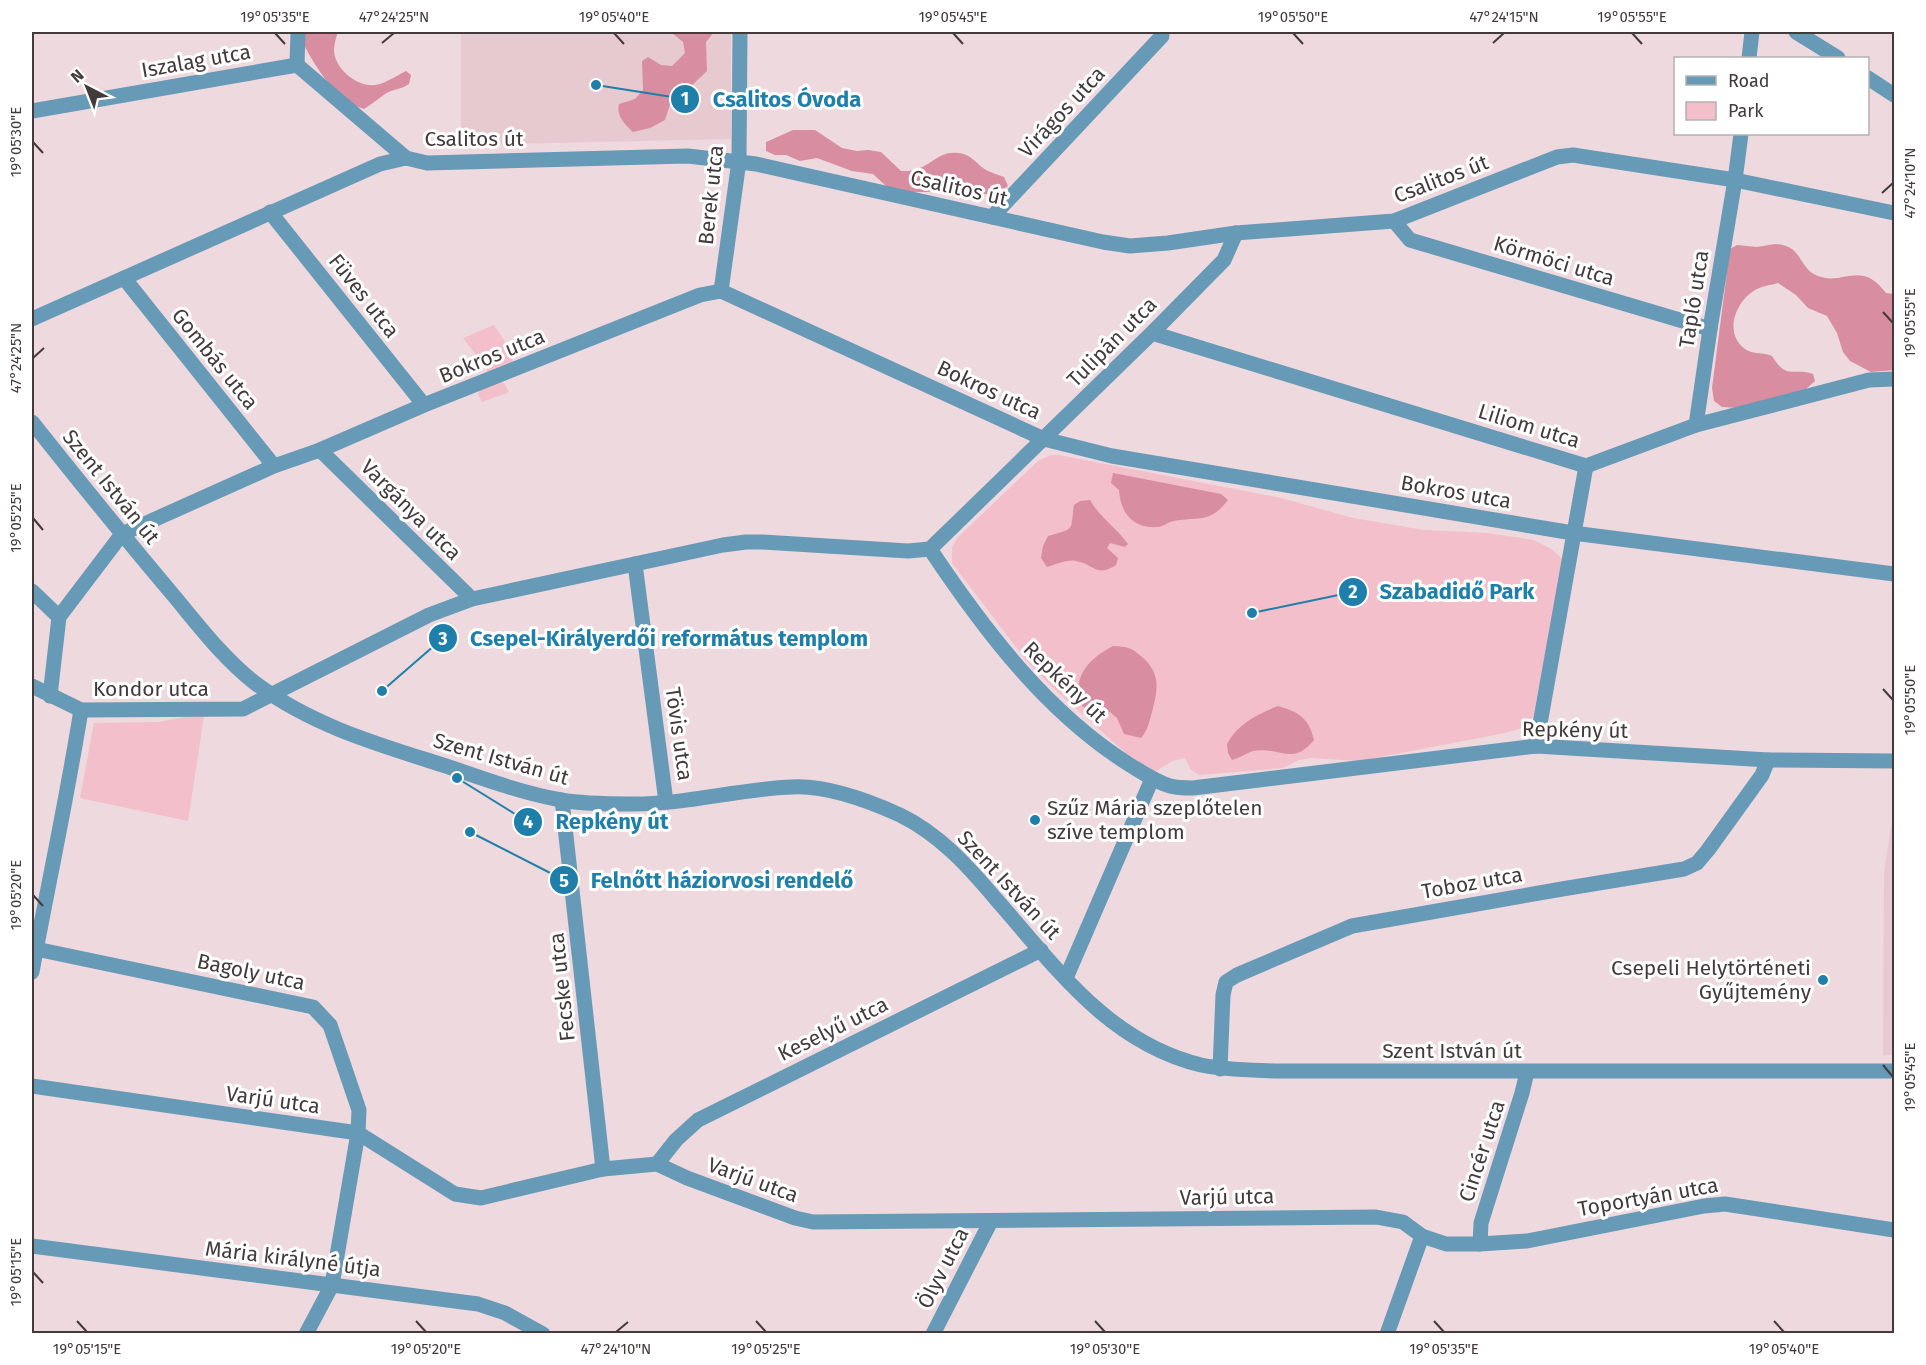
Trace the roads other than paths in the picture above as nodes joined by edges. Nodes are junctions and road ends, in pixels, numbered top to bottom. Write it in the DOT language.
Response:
graph roads {
  1 [pos="298,32"];
  2 [pos="740,32"];
  3 [pos="1752,32"];
  4 [pos="1796,32"];
  5 [pos="1162,36"];
  6 [pos="1749,57"];
  7 [pos="1836,57"];
  8 [pos="297,65"];
  9 [pos="1869,79"];
  10 [pos="1894,95"];
  11 [pos="32,111"];
  12 [pos="1741,135"];
  13 [pos="406,158"];
  14 [pos="739,161"];
  15 [pos="1735,180"];
  16 [pos="270,212"];
  17 [pos="1894,213"];
  18 [pos="992,217"];
  19 [pos="1394,221"];
  20 [pos="1236,233"];
  21 [pos="124,278"];
  22 [pos="722,291"];
  23 [pos="32,319"];
  24 [pos="1710,329"];
  25 [pos="1152,333"];
  26 [pos="1894,379"];
  27 [pos="424,405"];
  28 [pos="32,422"];
  29 [pos="1696,425"];
  30 [pos="1044,439"];
  31 [pos="320,450"];
  32 [pos="274,466"];
  33 [pos="1586,466"];
  34 [pos="1573,533"];
  35 [pos="122,534"];
  36 [pos="930,549"];
  37 [pos="635,564"];
  38 [pos="1894,574"];
  39 [pos="32,591"];
  40 [pos="472,599"];
  41 [pos="59,617"];
  42 [pos="32,686"];
  43 [pos="272,694"];
  44 [pos="50,696"];
  45 [pos="81,710"];
  46 [pos="1536,746"];
  47 [pos="1768,760"];
  48 [pos="1894,761"];
  49 [pos="1152,779"];
  50 [pos="562,800"];
  51 [pos="666,802"];
  52 [pos="32,883"];
  53 [pos="47,885"];
  54 [pos="36,949"];
  55 [pos="1041,950"];
  56 [pos="32,972"];
  57 [pos="1066,978"];
  58 [pos="1220,1069"];
  59 [pos="1527,1071"];
  60 [pos="1894,1071"];
  61 [pos="32,1086"];
  62 [pos="358,1133"];
  63 [pos="657,1164"];
  64 [pos="603,1169"];
  65 [pos="991,1221"];
  66 [pos="1894,1230"];
  67 [pos="1422,1236"];
  68 [pos="1480,1244"];
  69 [pos="32,1246"];
  70 [pos="332,1285"];
  71 [pos="306,1334"];
  72 [pos="543,1334"];
  73 [pos="933,1334"];
  74 [pos="1388,1334"];
  1 -- 8 [label="street"];
  2 -- 14 [label="street, Berek utca"];
  3 -- 6 [label="street"];
  4 -- 7 [label="street"];
  5 -- 18 [label="street, Virágos utca"];
  8 -- 11 [label="street, Iszalag utca"];
  8 -- 13 [label="street"];
  9 -- 10 [label="street"];
  12 -- 15 [label="street, Tapló utca"];
  13 -- 14 [label="street, Csalitos út"];
  13 -- 16 [label="street, Csalitos út"];
  14 -- 18 [label="street, Csalitos út"];
  14 -- 22 [label="street, Berek utca"];
  15 -- 17 [label="street, Csalitos út"];
  15 -- 19 [label="street, Csalitos út"];
  15 -- 24 [label="street, Tapló utca"];
  16 -- 21 [label="street, Csalitos út"];
  16 -- 27 [label="street, Füves utca"];
  18 -- 20 [label="street, Csalitos út"];
  19 -- 20 [label="street, Csalitos út"];
  19 -- 24 [label="street, Körmöci utca"];
  20 -- 25 [label="street, Tulipán utca"];
  21 -- 23 [label="street, Csalitos út"];
  21 -- 32 [label="street, Gombás utca"];
  22 -- 27 [label="street, Bokros utca"];
  22 -- 30 [label="street, Bokros utca"];
  24 -- 29 [label="street, Tapló utca"];
  25 -- 30 [label="street, Tulipán utca"];
  25 -- 33 [label="street, Liliom utca"];
  26 -- 29 [label="street, Liliom utca"];
  27 -- 31 [label="street, Bokros utca"];
  28 -- 35 [label="street, Szent István út"];
  29 -- 33 [label="street, Liliom utca"];
  30 -- 34 [label="street, Bokros utca"];
  30 -- 36 [label="street, Tulipán utca"];
  31 -- 32 [label="street, Bokros utca"];
  31 -- 40 [label="street, Vargánya utca"];
  32 -- 35 [label="street, Bokros utca"];
  33 -- 34 [label="street"];
  34 -- 38 [label="street, Bokros utca"];
  34 -- 46 [label="street"];
  35 -- 41 [label="street"];
  35 -- 43 [label="street, Szent István út"];
  36 -- 37 [label="street"];
  36 -- 49 [label="street, Repkény út"];
  37 -- 40 [label="street"];
  37 -- 51 [label="street, Tövis utca"];
  39 -- 41 [label="street"];
  40 -- 43 [label="street"];
  41 -- 44 [label="street"];
  42 -- 44 [label="street, Kondor utca"];
  43 -- 45 [label="street, Kondor utca"];
  43 -- 50 [label="street, Szent István út"];
  44 -- 45 [label="street, Kondor utca"];
  45 -- 53 [label="street"];
  46 -- 47 [label="street, Repkény út"];
  46 -- 49 [label="street, Repkény út"];
  47 -- 48 [label="street, Repkény út"];
  47 -- 58 [label="street, Toboz utca"];
  49 -- 57 [label="street"];
  50 -- 51 [label="street, Szent István út"];
  50 -- 64 [label="street, Fecske utca"];
  51 -- 55 [label="street, Szent István út"];
  52 -- 53 [label="street"];
  53 -- 54 [label="street"];
  54 -- 56 [label="street"];
  54 -- 62 [label="street, Bagoly utca"];
  55 -- 57 [label="street, Szent István út"];
  55 -- 63 [label="street, Keselyű utca"];
  57 -- 58 [label="street, Szent István út"];
  58 -- 59 [label="street, Szent István út"];
  59 -- 60 [label="street, Szent István út"];
  59 -- 68 [label="street, Cincér utca"];
  61 -- 62 [label="street, Varjú utca"];
  62 -- 64 [label="street, Varjú utca"];
  62 -- 70 [label="street, Bagoly utca"];
  63 -- 64 [label="street, Varjú utca"];
  63 -- 65 [label="street, Varjú utca"];
  65 -- 67 [label="street, Varjú utca"];
  65 -- 73 [label="street, Ölyv utca"];
  66 -- 68 [label="street, Toportyán utca"];
  67 -- 68 [label="street, Varjú utca"];
  67 -- 74 [label="street"];
  69 -- 70 [label="street, Mária királyné útja"];
  70 -- 71 [label="street, Bagoly utca"];
  70 -- 72 [label="street, Mária királyné útja"];
}
